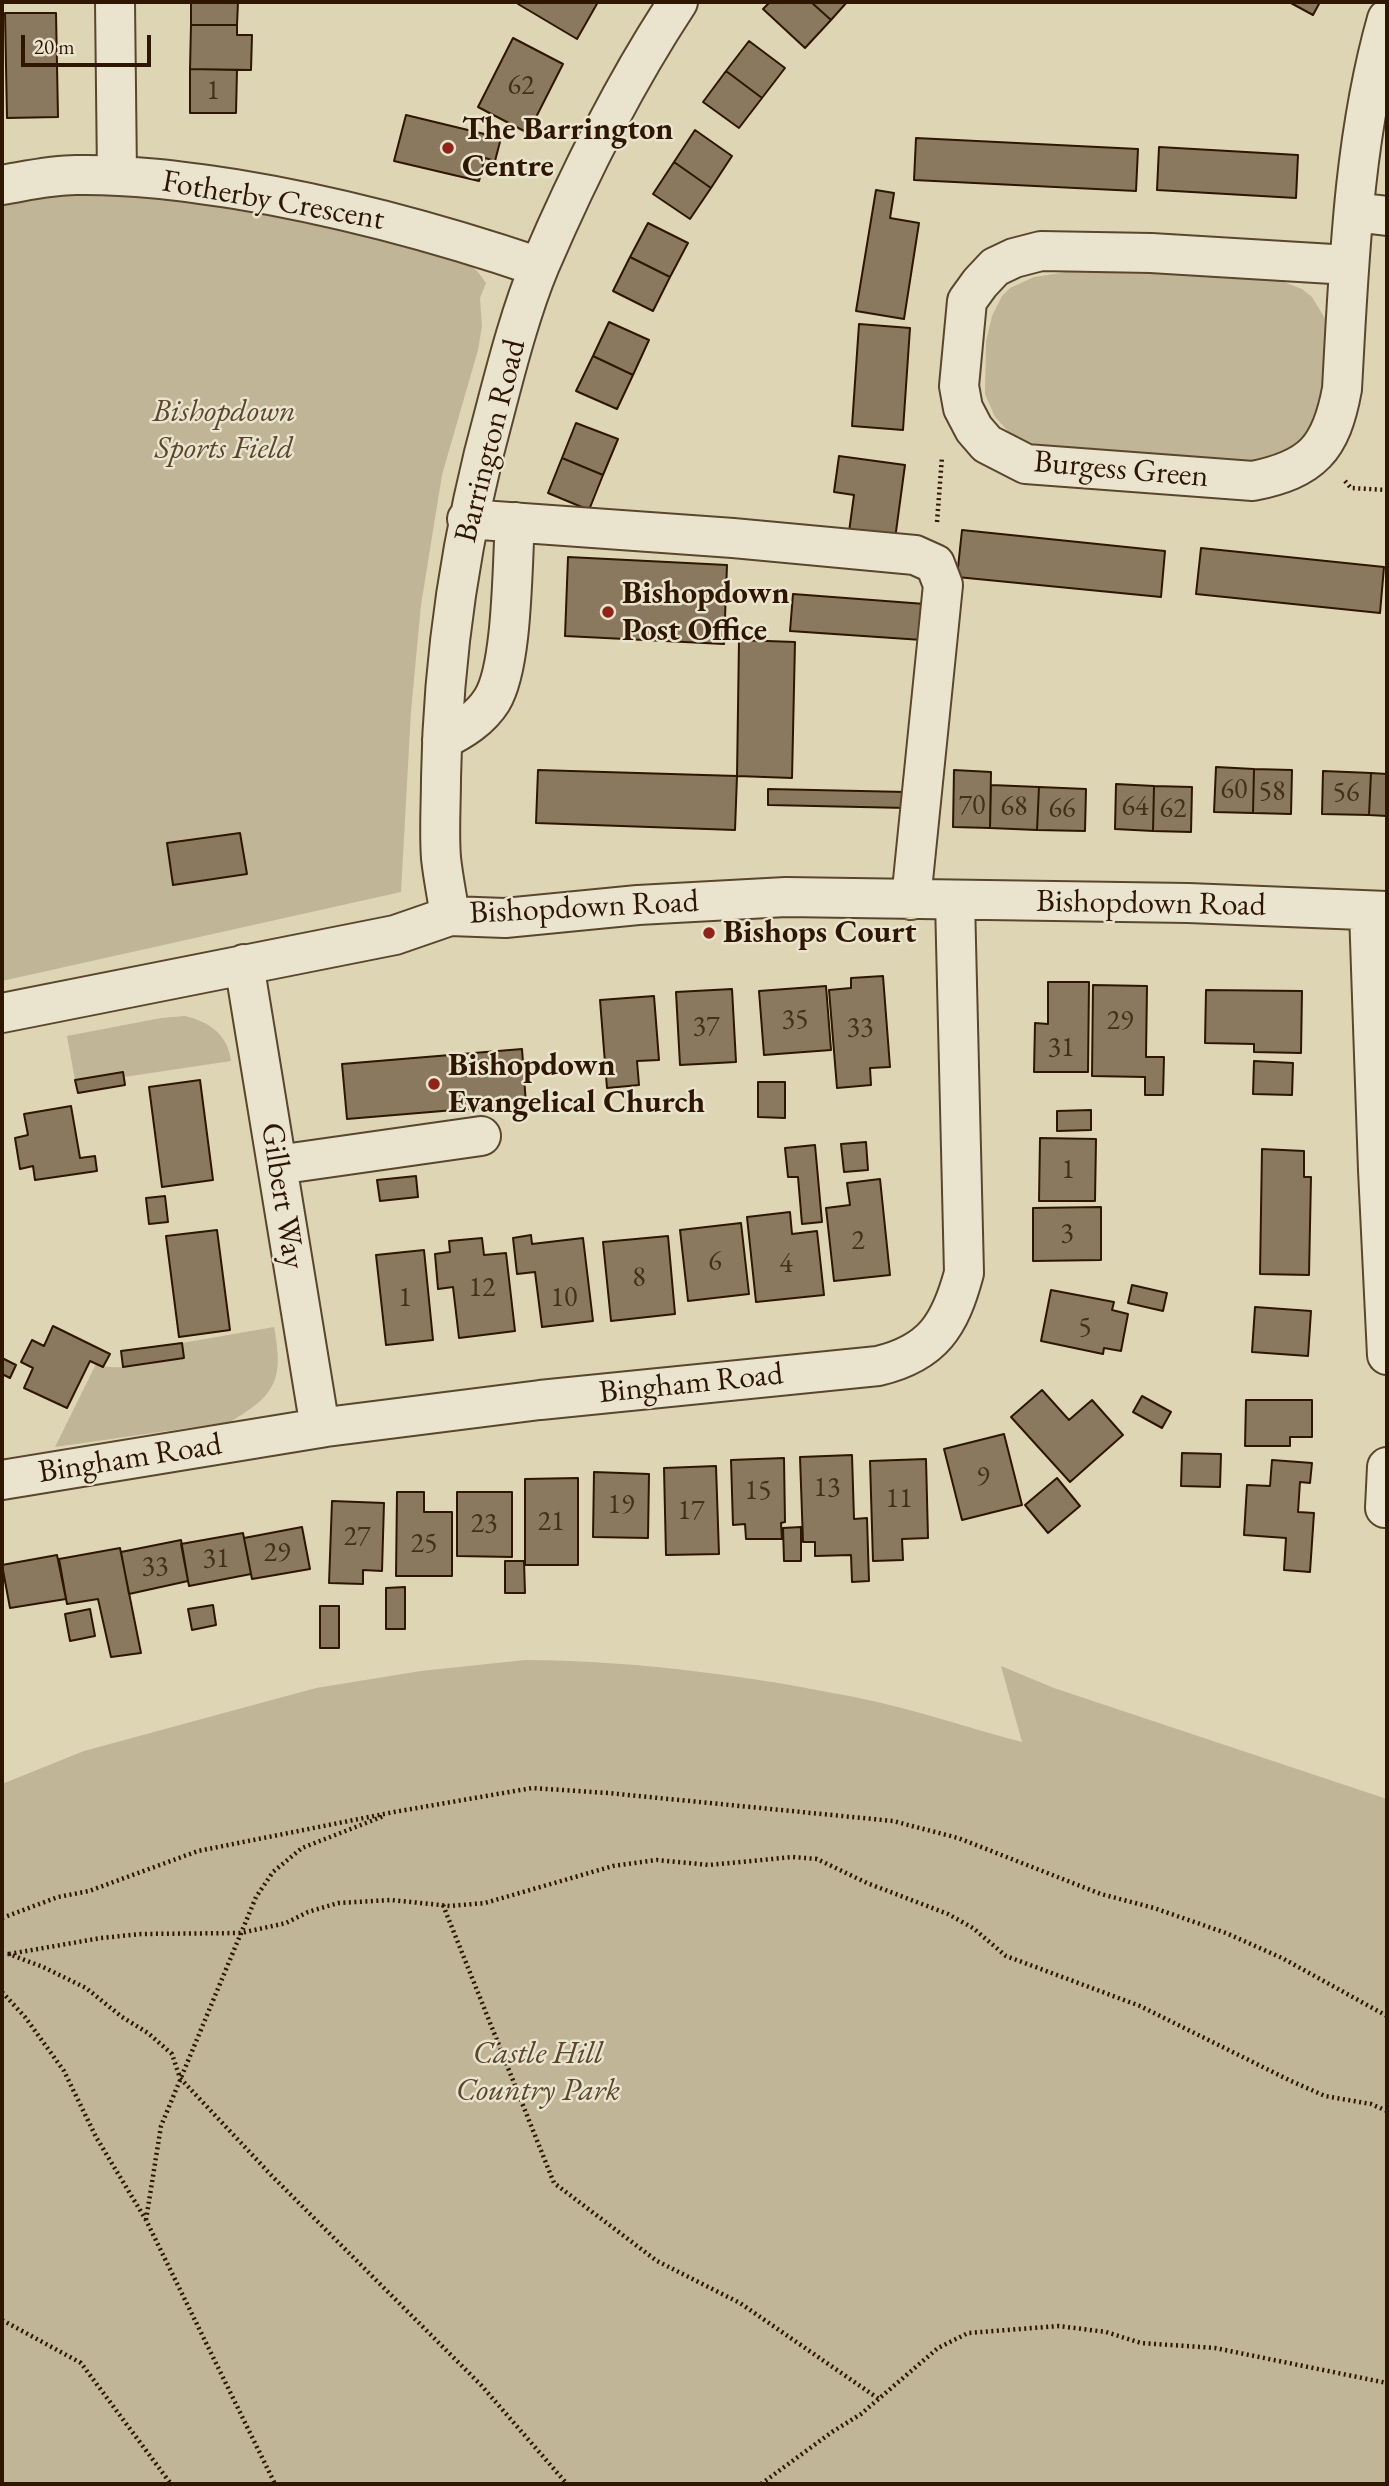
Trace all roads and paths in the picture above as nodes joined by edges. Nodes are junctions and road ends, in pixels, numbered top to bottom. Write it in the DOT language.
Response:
graph roads {
  1 [pos="115,2"];
  2 [pos="678,2"];
  3 [pos="1387,19"];
  4 [pos="117,175"];
  5 [pos="2,185"];
  6 [pos="1371,214"];
  7 [pos="1349,265"];
  8 [pos="539,267"];
  9 [pos="963,408"];
  10 [pos="467,519"];
  11 [pos="515,522"];
  12 [pos="934,564"];
  13 [pos="442,740"];
  14 [pos="912,900"];
  15 [pos="956,901"];
  16 [pos="1378,911"];
  17 [pos="450,916"];
  18 [pos="244,964"];
  19 [pos="2,1013"];
  20 [pos="481,1136"];
  21 [pos="277,1165"];
  22 [pos="1387,1355"];
  23 [pos="320,1428"];
  24 [pos="1387,1467"];
  25 [pos="2,1480"];
  26 [pos="1385,1508"];
  27 [pos="394,1812"];
  28 [pos="443,1905"];
  29 [pos="2,1919"];
  30 [pos="241,1933"];
  31 [pos="2,1954"];
  32 [pos="9,1954"];
  33 [pos="2,1992"];
  34 [pos="1387,2016"];
  35 [pos="180,2078"];
  36 [pos="1387,2110"];
  37 [pos="146,2220"];
  38 [pos="2,2320"];
  39 [pos="1387,2383"];
  40 [pos="879,2399"];
  41 [pos="171,2484"];
  42 [pos="275,2484"];
  43 [pos="567,2484"];
  44 [pos="761,2484"];
  1 -- 4 [label="street"];
  2 -- 8 [label="street, Barrington Road"];
  3 -- 6 [label="street, Burgess Green"];
  4 -- 5 [label="street, Fotherby Crescent"];
  4 -- 8 [label="street, Fotherby Crescent"];
  6 -- 7 [label="street, Burgess Green"];
  7 -- 9 [label="street, Burgess Green"];
  7 -- 9 [label="street, Burgess Green"];
  8 -- 10 [label="street, Barrington Road"];
  9 -- 12 [label="path"];
  10 -- 11 [label="street"];
  10 -- 13 [label="street, Barrington Road"];
  11 -- 12 [label="street"];
  11 -- 13 [label="street"];
  12 -- 14 [label="street"];
  13 -- 17 [label="street, Barrington Road"];
  14 -- 15 [label="street, Bishopdown Road"];
  14 -- 17 [label="street, Bishopdown Road"];
  15 -- 16 [label="street, Bishopdown Road"];
  15 -- 23 [label="street, Bingham Road"];
  16 -- 22 [label="street"];
  17 -- 18 [label="street, Bishopdown Road"];
  18 -- 19 [label="street, Bishopdown Road"];
  18 -- 21 [label="street, Gilbert Way"];
  20 -- 21 [label="street"];
  21 -- 23 [label="street, Gilbert Way"];
  23 -- 25 [label="street, Bingham Road"];
  24 -- 26 [label="street"];
  27 -- 29 [label="path"];
  27 -- 30 [label="path"];
  27 -- 34 [label="path"];
  28 -- 30 [label="path"];
  28 -- 36 [label="path"];
  28 -- 40 [label="path"];
  30 -- 32 [label="path"];
  30 -- 35 [label="path"];
  31 -- 32 [label="path"];
  32 -- 35 [label="path"];
  33 -- 37 [label="path"];
  35 -- 37 [label="path"];
  35 -- 43 [label="path"];
  37 -- 42 [label="path"];
  38 -- 41 [label="path"];
  39 -- 40 [label="path"];
  40 -- 44 [label="path"];
}
